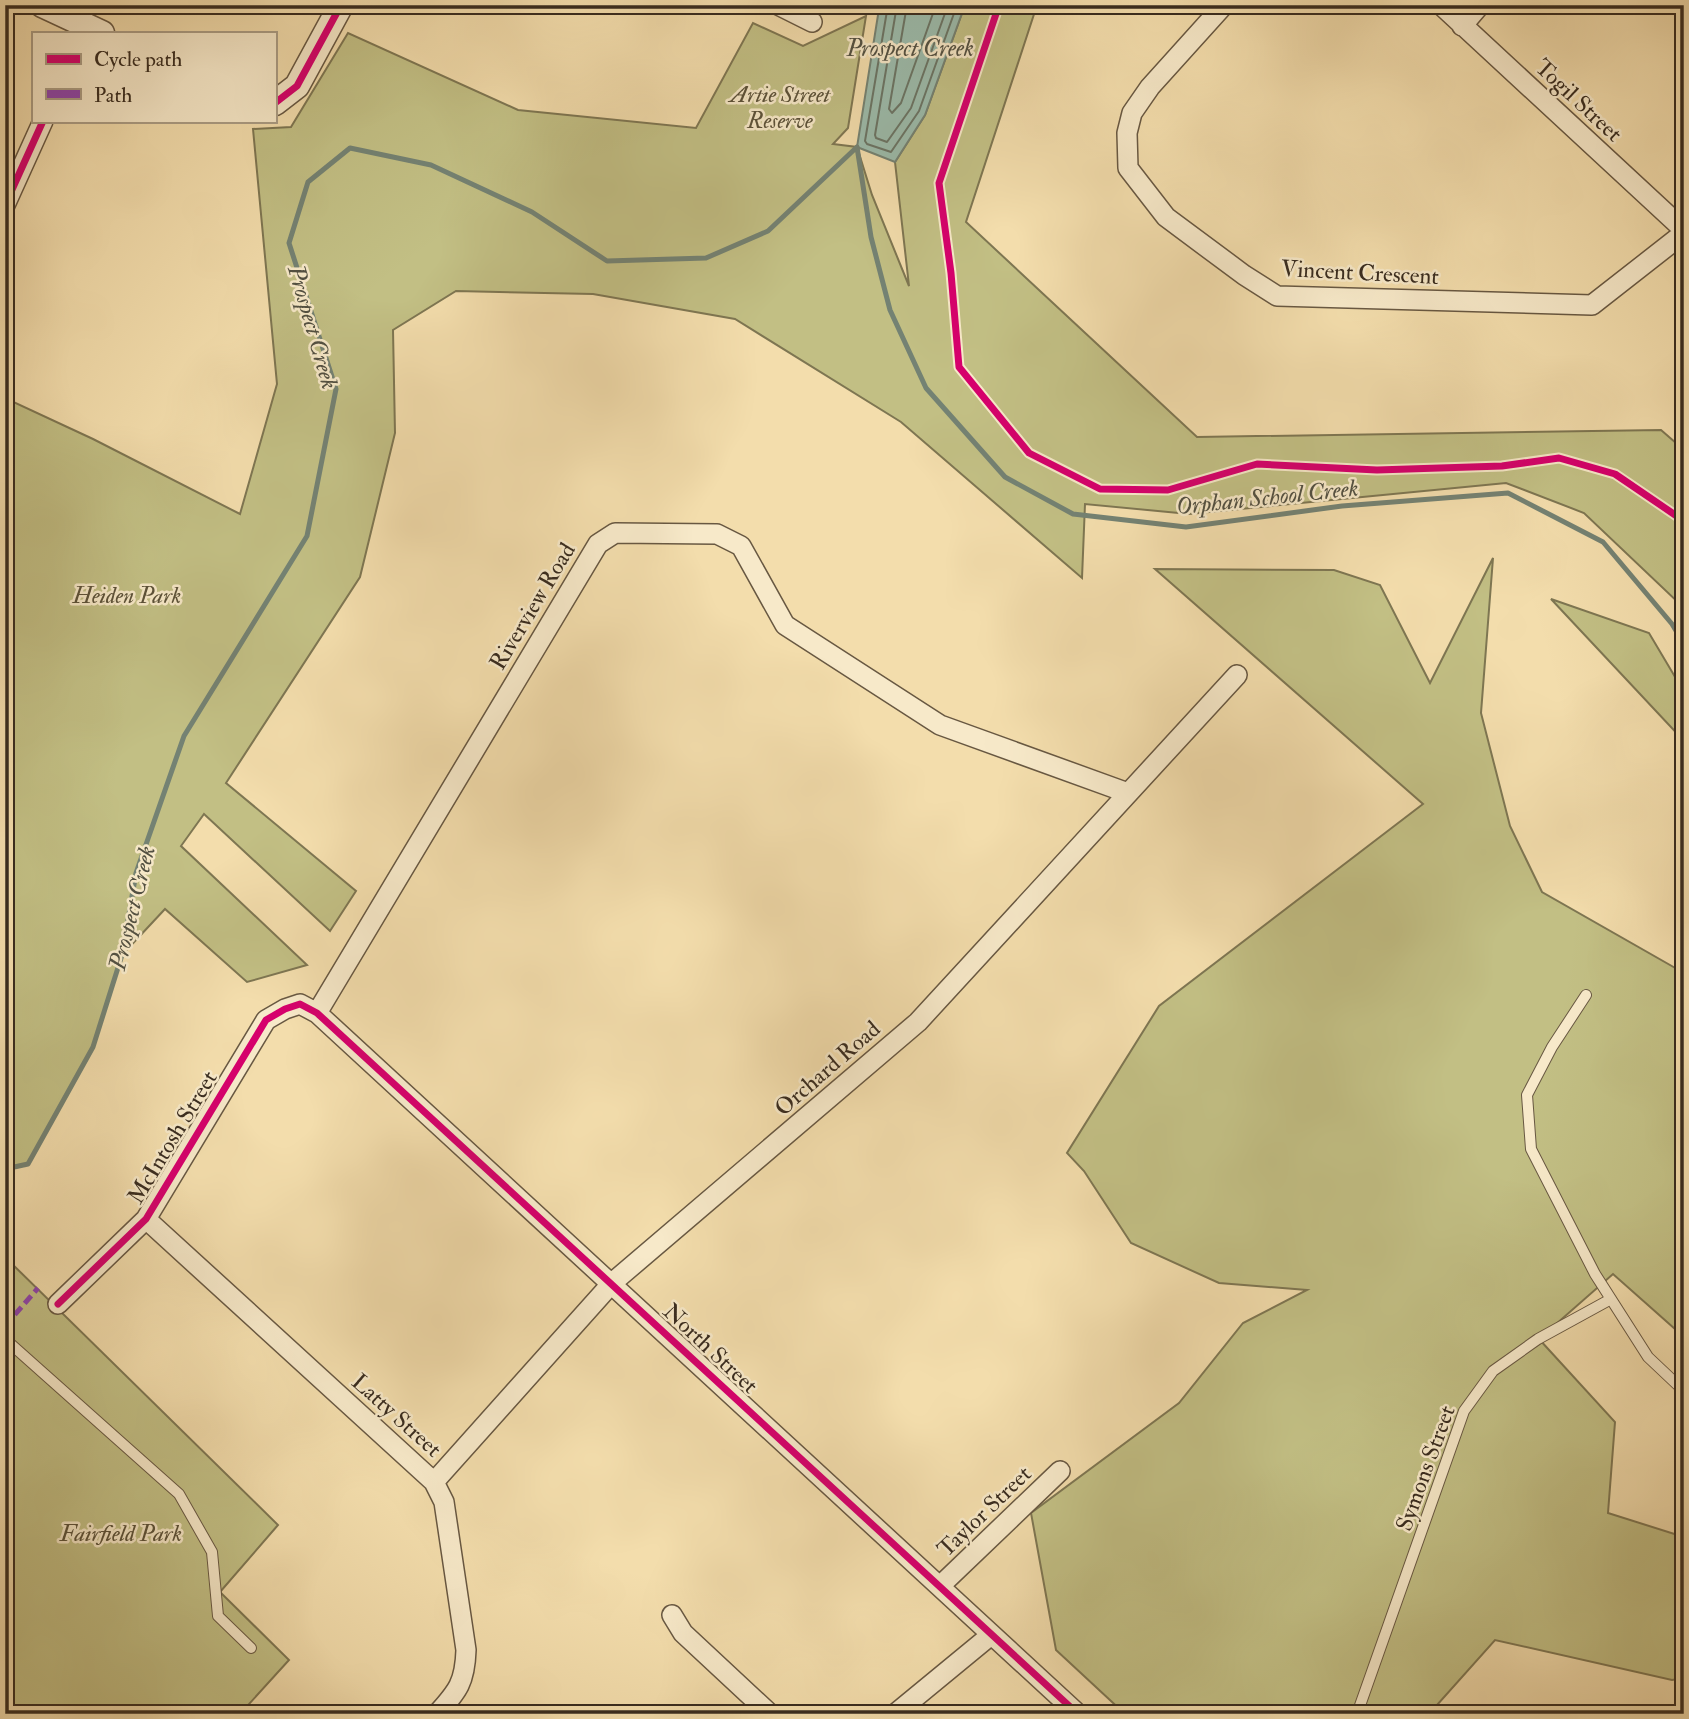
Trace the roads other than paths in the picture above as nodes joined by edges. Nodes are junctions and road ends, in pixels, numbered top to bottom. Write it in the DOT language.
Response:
graph roads {
  1 [pos="42,5"];
  2 [pos="341,5"];
  3 [pos="778,5"];
  4 [pos="1224,5"];
  5 [pos="1441,5"];
  6 [pos="1480,5"];
  7 [pos="812,22"];
  8 [pos="1462,26"];
  9 [pos="90,31"];
  10 [pos="276,102"];
  11 [pos="43,122"];
  12 [pos="5,205"];
  13 [pos="1684,231"];
  14 [pos="1237,675"];
  15 [pos="1128,793"];
  16 [pos="1586,995"];
  17 [pos="317,1013"];
  18 [pos="146,1219"];
  19 [pos="612,1283"];
  20 [pos="1611,1299"];
  21 [pos="58,1304"];
  22 [pos="5,1339"];
  23 [pos="1684,1391"];
  24 [pos="1060,1471"];
  25 [pos="434,1482"];
  26 [pos="941,1585"];
  27 [pos="672,1615"];
  28 [pos="991,1635"];
  29 [pos="251,1648"];
  30 [pos="437,1714"];
  31 [pos="770,1714"];
  32 [pos="895,1714"];
  33 [pos="1079,1714"];
  34 [pos="1357,1714"];
  1 -- 9 [label="street"];
  2 -- 10 [label="street"];
  3 -- 7 [label="street"];
  4 -- 13 [label="street, Vincent Crescent"];
  5 -- 8 [label="street, Togil Street"];
  6 -- 8 [label="street"];
  8 -- 13 [label="street, Togil Street"];
  11 -- 12 [label="street"];
  14 -- 15 [label="street, Orchard Road"];
  15 -- 17 [label="street, Riverview Road"];
  15 -- 19 [label="street, Orchard Road"];
  16 -- 20 [label="lane"];
  17 -- 18 [label="street, McIntosh Street"];
  17 -- 19 [label="street, North Street"];
  18 -- 21 [label="street, McIntosh Street"];
  18 -- 25 [label="street, Latty Street"];
  19 -- 25 [label="street, Orchard Road"];
  19 -- 26 [label="street, North Street"];
  20 -- 23 [label="lane"];
  20 -- 34 [label="lane, Symons Street"];
  22 -- 29 [label="lane"];
  24 -- 26 [label="street, Taylor Street"];
  25 -- 30 [label="street, Latty Street"];
  26 -- 28 [label="street, North Street"];
  27 -- 31 [label="street"];
  28 -- 32 [label="street"];
  28 -- 33 [label="street, North Street"];
}
